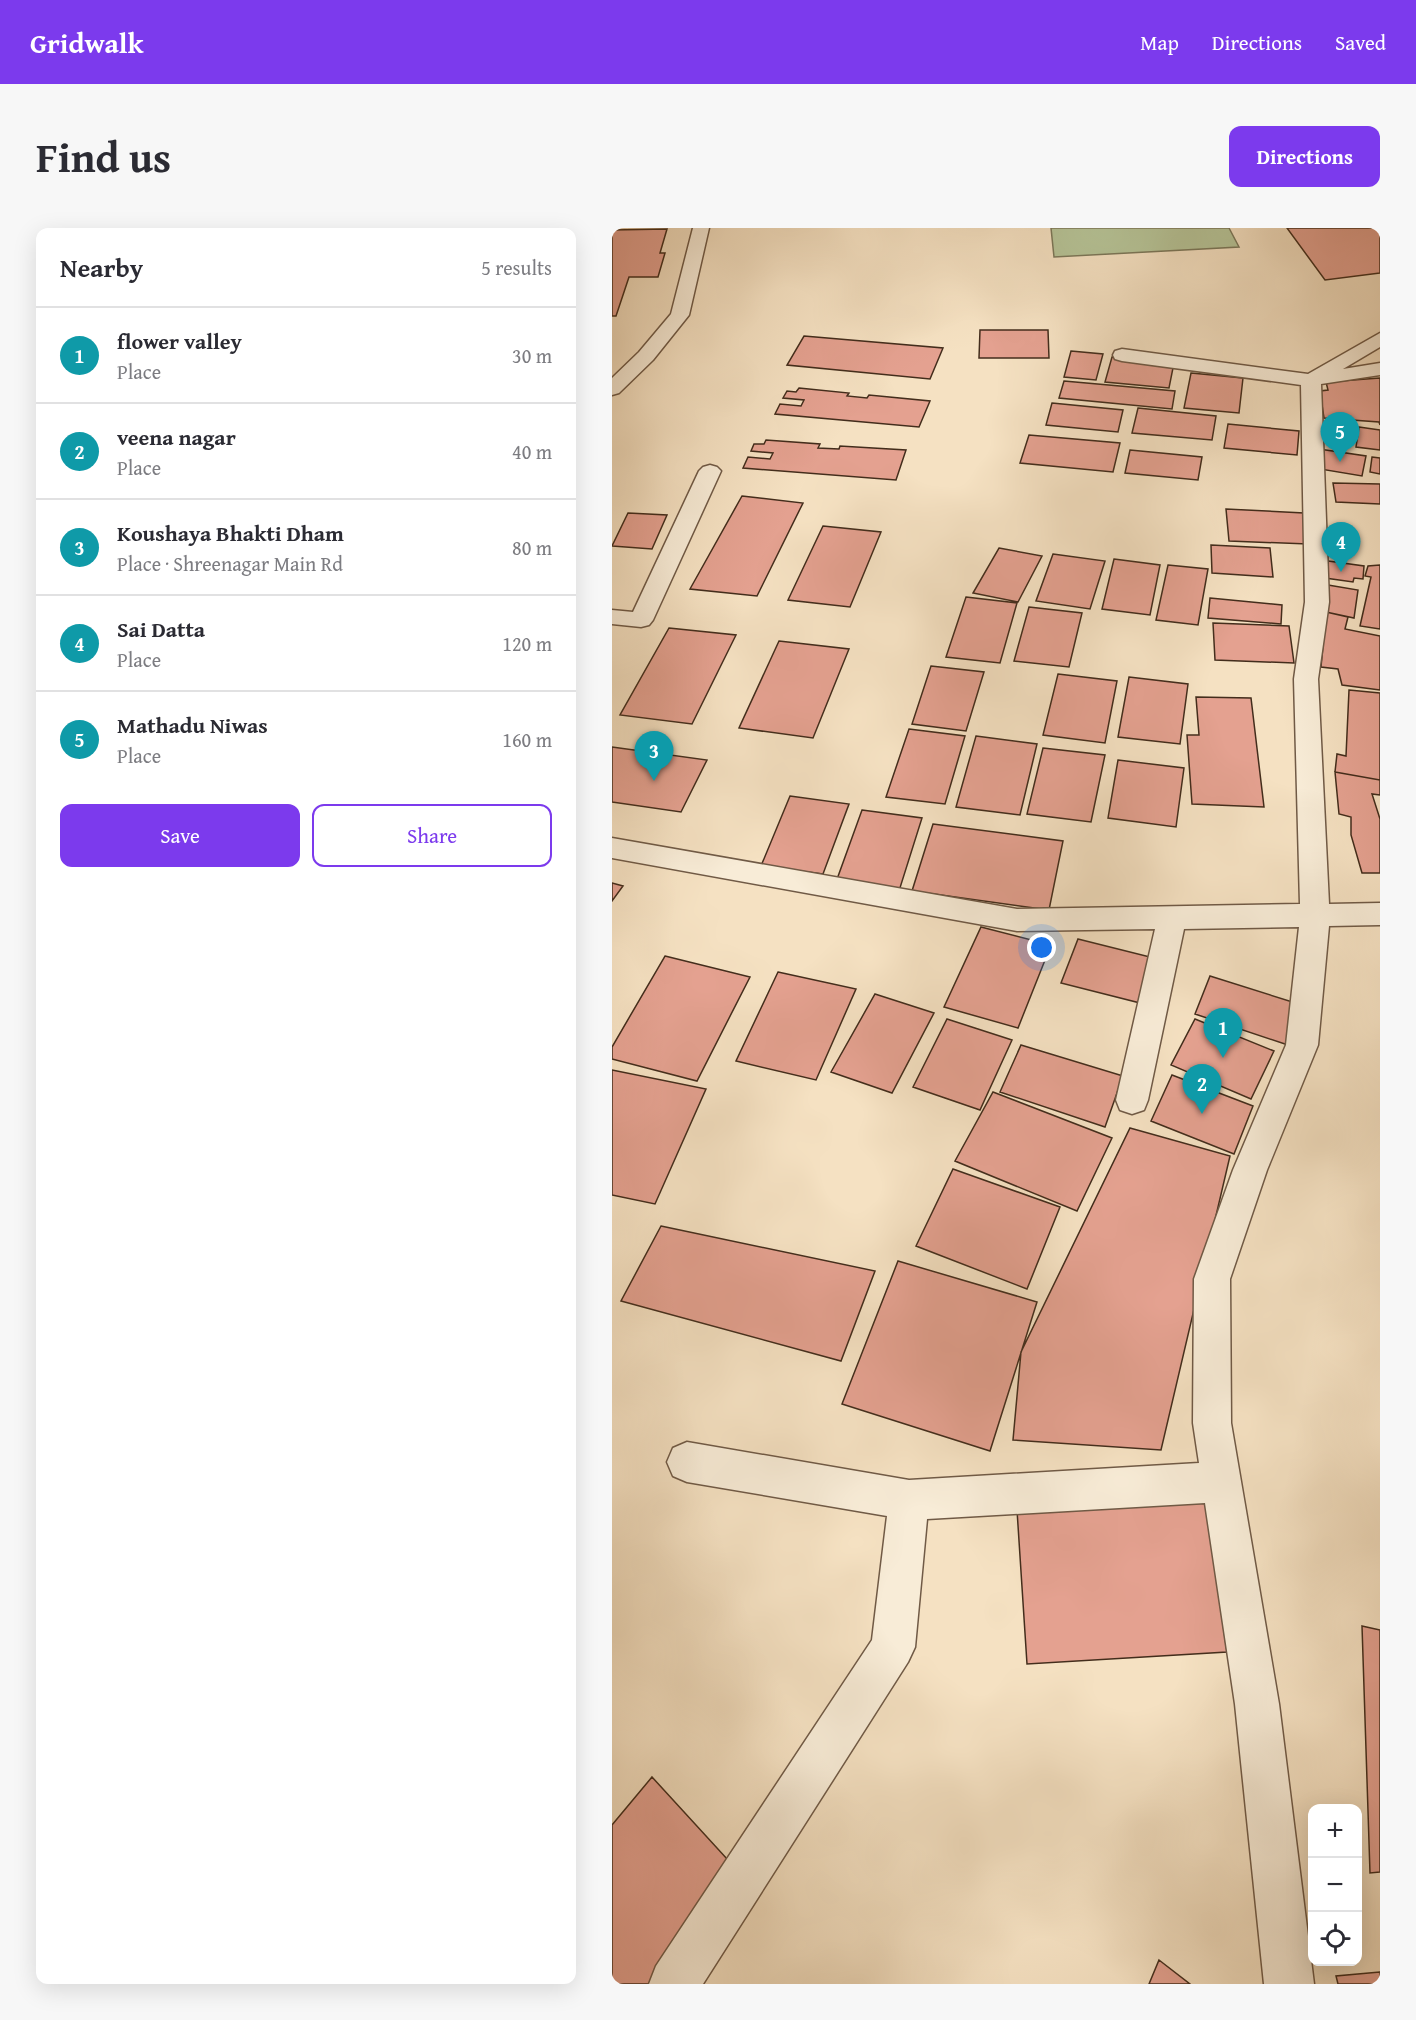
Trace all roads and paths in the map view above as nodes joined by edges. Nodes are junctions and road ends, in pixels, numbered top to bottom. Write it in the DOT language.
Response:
graph roads {
  1 [pos="701,228"];
  2 [pos="1380,339"];
  3 [pos="1122,355"];
  4 [pos="1380,369"];
  5 [pos="1311,380"];
  6 [pos="612,389"];
  7 [pos="710,471"];
  8 [pos="612,617"];
  9 [pos="612,848"];
  10 [pos="1380,914"];
  11 [pos="1316,915"];
  12 [pos="1172,917"];
  13 [pos="1132,1100"];
  14 [pos="687,1462"];
  15 [pos="1222,1482"];
  16 [pos="909,1500"];
  17 [pos="674,1984"];
  18 [pos="1289,1984"];
  1 -- 6 [label="street"];
  2 -- 5 [label="street"];
  3 -- 5 [label="street"];
  4 -- 5 [label="street"];
  5 -- 11 [label="street"];
  7 -- 8 [label="street"];
  9 -- 12 [label="street"];
  10 -- 11 [label="street"];
  11 -- 12 [label="street"];
  11 -- 15 [label="street"];
  12 -- 13 [label="street"];
  14 -- 16 [label="street"];
  15 -- 16 [label="street"];
  15 -- 18 [label="street"];
  16 -- 17 [label="street"];
}
